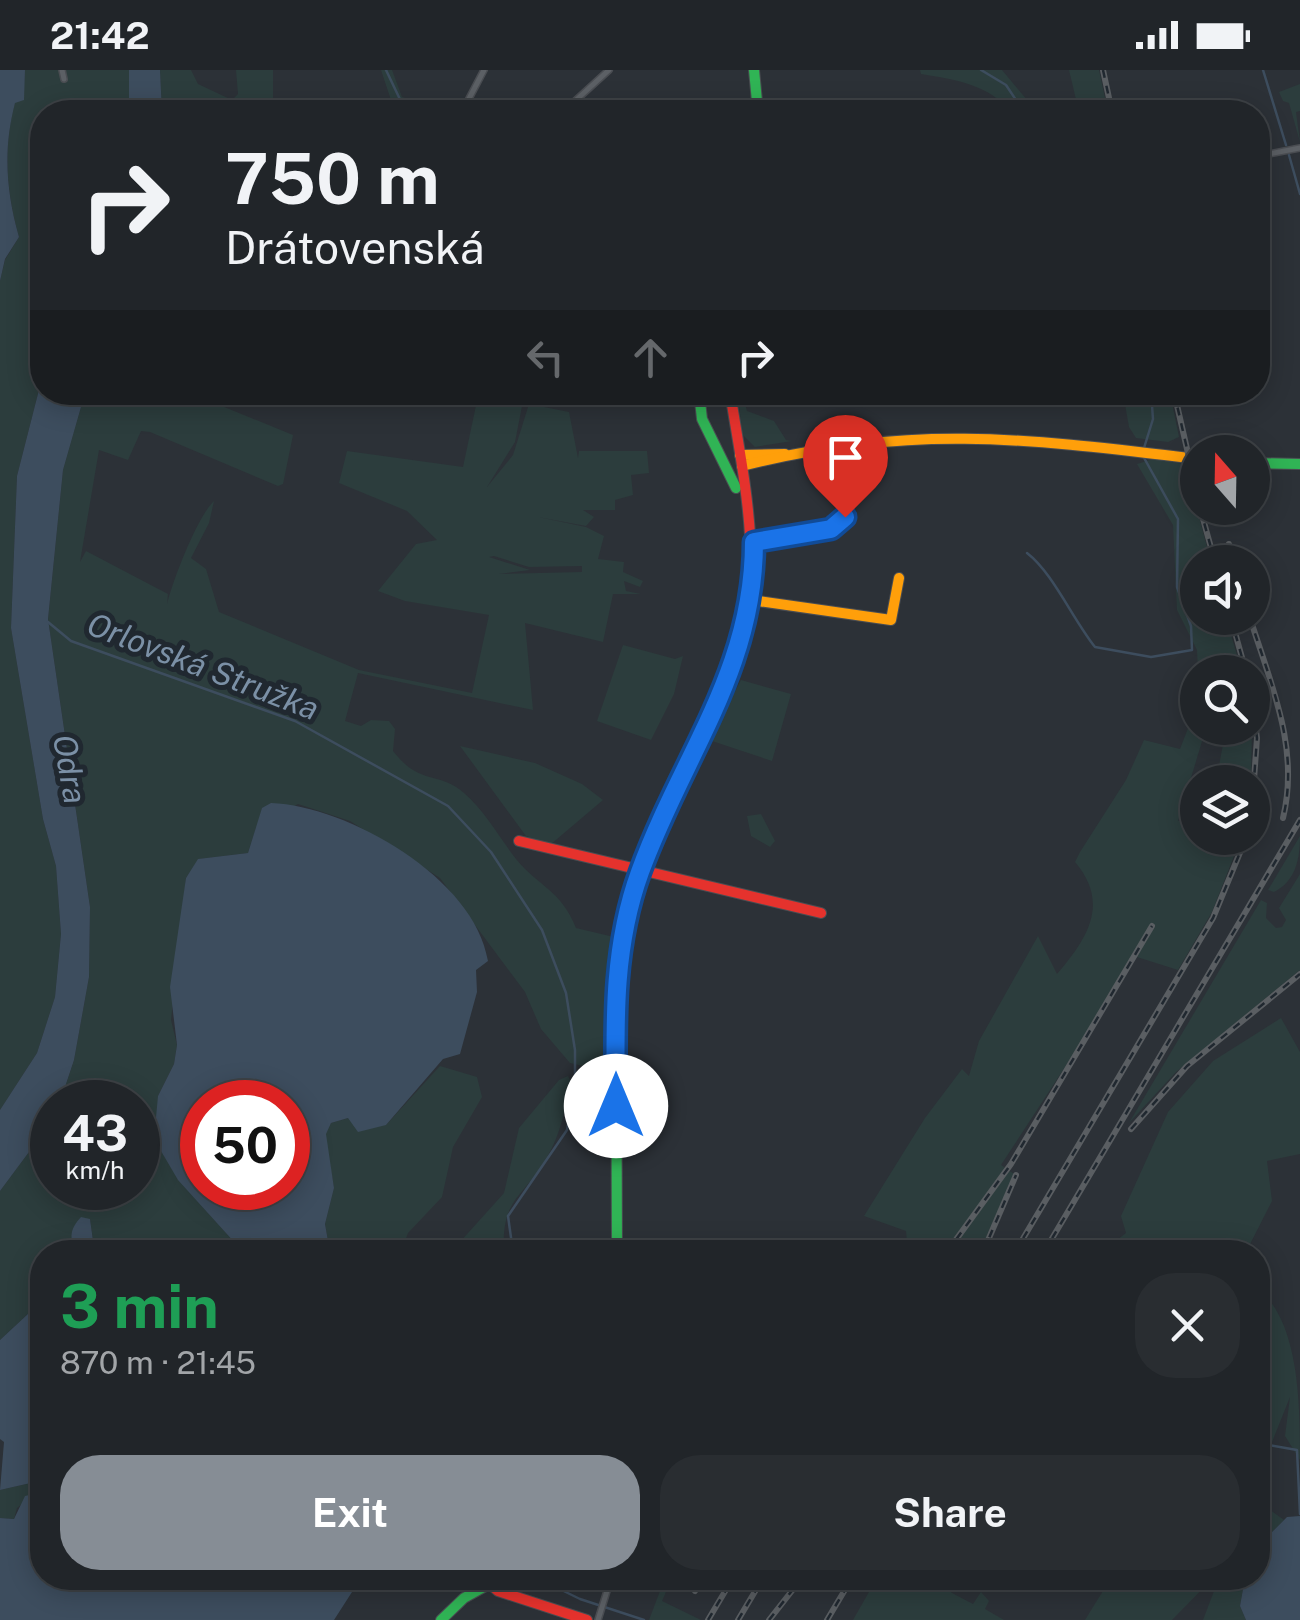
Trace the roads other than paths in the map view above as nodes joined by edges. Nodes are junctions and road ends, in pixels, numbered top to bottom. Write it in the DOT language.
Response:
graph roads {
  1 [pos="62,70"];
  2 [pos="484,70"];
  3 [pos="609,70"];
  4 [pos="754,70"];
  5 [pos="64,80"];
  6 [pos="468,100"];
  7 [pos="576,100"];
  8 [pos="757,100"];
  9 [pos="1300,148"];
  10 [pos="1270,154"];
  11 [pos="700,405"];
  12 [pos="732,405"];
  13 [pos="854,448"];
  14 [pos="1180,457"];
  15 [pos="741,461"];
  16 [pos="721,462"];
  17 [pos="1270,463"];
  18 [pos="1300,464"];
  19 [pos="736,488"];
  20 [pos="754,542"];
  21 [pos="899,578"];
  22 [pos="751,600"];
  23 [pos="519,840"];
  24 [pos="640,873"];
  25 [pos="821,913"];
  26 [pos="620,1240"];
  27 [pos="479,1590"];
  28 [pos="498,1590"];
  29 [pos="608,1590"];
  30 [pos="600,1617"];
  31 [pos="441,1620"];
  32 [pos="587,1620"];
  1 -- 5 [label="street"];
  2 -- 6 [label="street"];
  3 -- 7 [label="street"];
  4 -- 8 [label="street"];
  9 -- 10 [label="street"];
  11 -- 16 [label="street"];
  12 -- 15 [label="street"];
  13 -- 14 [label="street"];
  13 -- 15 [label="street"];
  13 -- 20 [label="street"];
  15 -- 16 [label="street"];
  15 -- 20 [label="street"];
  16 -- 19 [label="street"];
  17 -- 18 [label="street"];
  20 -- 22 [label="street"];
  21 -- 22 [label="street"];
  22 -- 24 [label="street"];
  23 -- 24 [label="street"];
  24 -- 25 [label="street"];
  24 -- 26 [label="street"];
  27 -- 31 [label="street"];
  28 -- 32 [label="street"];
  29 -- 30 [label="street"];
}
